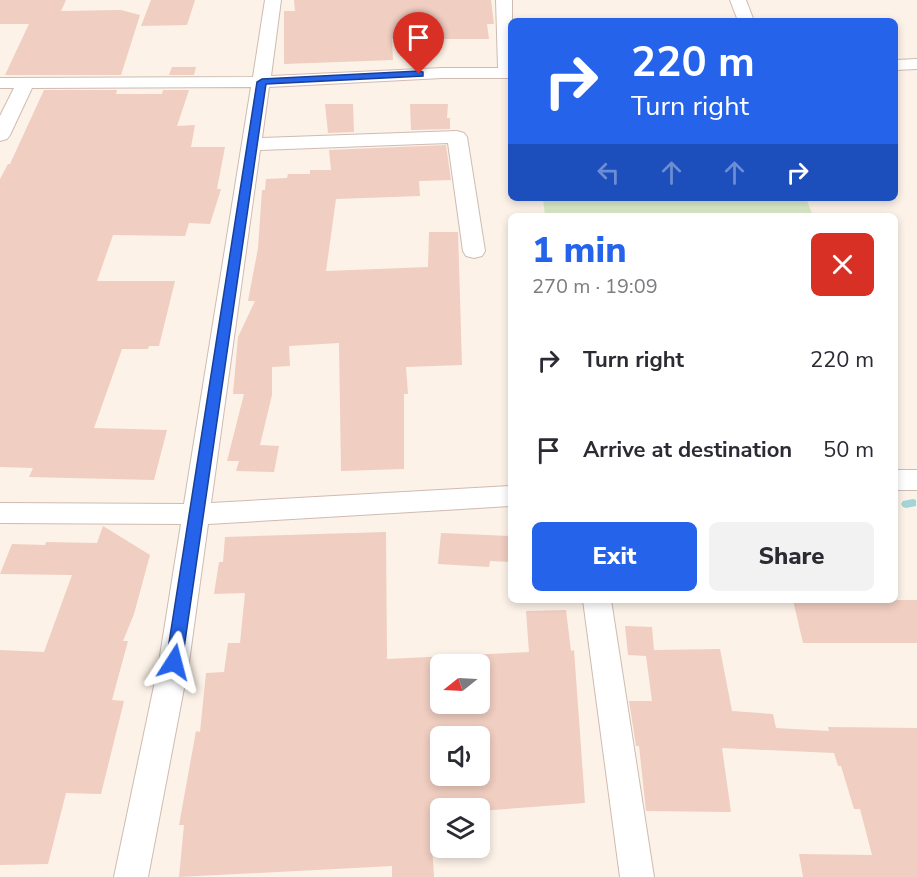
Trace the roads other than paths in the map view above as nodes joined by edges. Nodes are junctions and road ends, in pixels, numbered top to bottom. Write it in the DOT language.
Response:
graph roads {
  1 [pos="273,0"];
  2 [pos="504,0"];
  3 [pos="738,0"];
  4 [pos="745,18"];
  5 [pos="508,58"];
  6 [pos="917,64"];
  7 [pos="898,65"];
  8 [pos="508,73"];
  9 [pos="262,82"];
  10 [pos="0,83"];
  11 [pos="26,83"];
  12 [pos="0,135"];
  13 [pos="253,144"];
  14 [pos="474,251"];
  15 [pos="508,496"];
  16 [pos="0,513"];
  17 [pos="196,514"];
  18 [pos="597,603"];
  19 [pos="130,877"];
  20 [pos="637,877"];
  1 -- 9 [label="street"];
  2 -- 5 [label="street"];
  3 -- 4 [label="street"];
  6 -- 7 [label="street"];
  8 -- 9 [label="street"];
  9 -- 11 [label="street"];
  9 -- 13 [label="street"];
  10 -- 11 [label="street"];
  11 -- 12 [label="street"];
  13 -- 14 [label="street"];
  13 -- 17 [label="street"];
  15 -- 17 [label="street"];
  16 -- 17 [label="street"];
  17 -- 19 [label="street"];
  18 -- 20 [label="street"];
}
